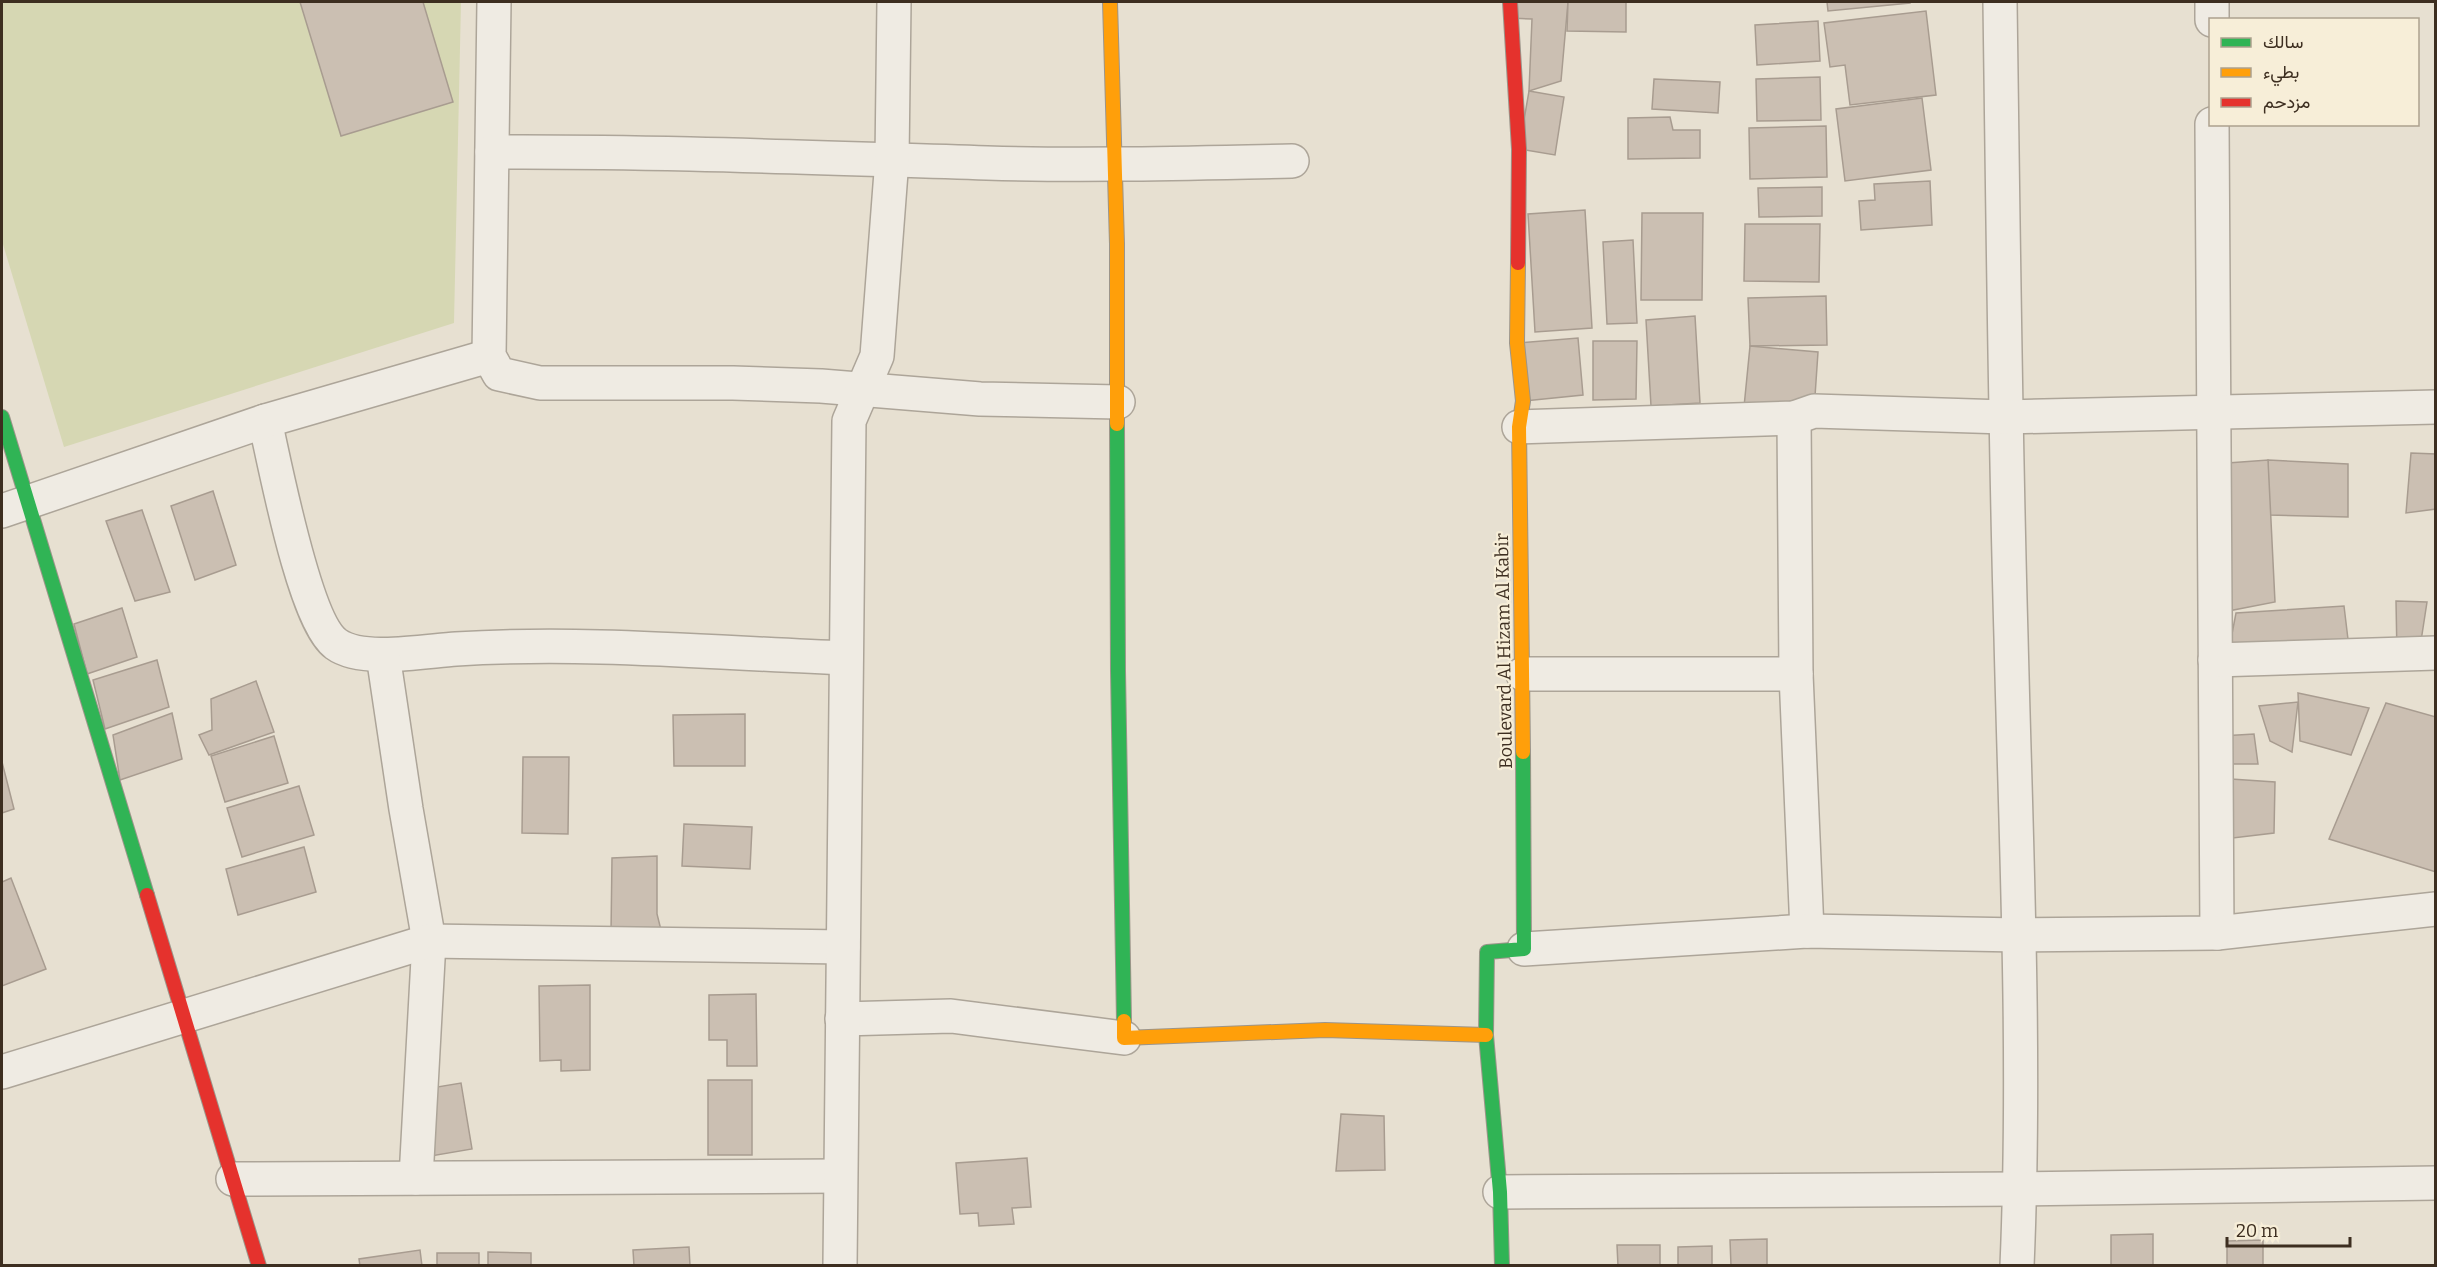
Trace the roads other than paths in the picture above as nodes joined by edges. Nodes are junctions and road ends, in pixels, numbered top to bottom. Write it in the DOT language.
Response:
graph roads {
  1 [pos="494,2"];
  2 [pos="894,2"];
  3 [pos="1110,2"];
  4 [pos="1510,2"];
  5 [pos="2001,2"];
  6 [pos="2212,2"];
  7 [pos="2212,18"];
  8 [pos="2212,126"];
  9 [pos="492,152"];
  10 [pos="892,159"];
  11 [pos="1292,161"];
  12 [pos="1113,165"];
  13 [pos="489,356"];
  14 [pos="863,390"];
  15 [pos="1118,402"];
  16 [pos="2436,407"];
  17 [pos="2213,411"];
  18 [pos="2,417"];
  19 [pos="2005,417"];
  20 [pos="1794,418"];
  21 [pos="265,421"];
  22 [pos="1519,427"];
  23 [pos="14,507"];
  24 [pos="2436,653"];
  25 [pos="383,655"];
  26 [pos="846,658"];
  27 [pos="2216,660"];
  28 [pos="1523,674"];
  29 [pos="1796,675"];
  30 [pos="2436,909"];
  31 [pos="1807,931"];
  32 [pos="2217,933"];
  33 [pos="2019,935"];
  34 [pos="429,941"];
  35 [pos="843,947"];
  36 [pos="1524,949"];
  37 [pos="183,1015"];
  38 [pos="842,1019"];
  39 [pos="1486,1035"];
  40 [pos="1124,1038"];
  41 [pos="2,1072"];
  42 [pos="840,1176"];
  43 [pos="416,1178"];
  44 [pos="233,1179"];
  45 [pos="2436,1183"];
  46 [pos="2020,1189"];
  47 [pos="1500,1192"];
  48 [pos="259,1266"];
  49 [pos="840,1266"];
  50 [pos="1502,1266"];
  51 [pos="2017,1266"];
  1 -- 9 [label="street"];
  2 -- 10 [label="street"];
  3 -- 12 [label="street"];
  4 -- 22 [label="street, Boulevard Al Hizam Al Kabir"];
  5 -- 19 [label="street"];
  6 -- 7 [label="street"];
  8 -- 17 [label="street"];
  9 -- 10 [label="street"];
  9 -- 13 [label="street"];
  10 -- 12 [label="street"];
  10 -- 14 [label="street"];
  11 -- 12 [label="street"];
  12 -- 15 [label="street"];
  13 -- 14 [label="street"];
  13 -- 21 [label="street"];
  14 -- 15 [label="street"];
  14 -- 26 [label="street"];
  15 -- 40 [label="street"];
  16 -- 17 [label="street"];
  17 -- 19 [label="street"];
  17 -- 27 [label="street"];
  18 -- 23 [label="street"];
  19 -- 20 [label="street"];
  19 -- 33 [label="street"];
  20 -- 22 [label="street"];
  20 -- 29 [label="street"];
  21 -- 23 [label="street"];
  21 -- 25 [label="street"];
  22 -- 28 [label="street, Boulevard Al Hizam Al Kabir"];
  23 -- 37 [label="street"];
  24 -- 27 [label="street"];
  25 -- 26 [label="street"];
  25 -- 34 [label="street"];
  26 -- 35 [label="street"];
  27 -- 32 [label="street"];
  28 -- 29 [label="street"];
  28 -- 36 [label="street, Boulevard Al Hizam Al Kabir"];
  29 -- 31 [label="street"];
  30 -- 32 [label="street"];
  31 -- 33 [label="street"];
  31 -- 36 [label="street"];
  32 -- 33 [label="street"];
  33 -- 46 [label="street"];
  34 -- 35 [label="street"];
  34 -- 37 [label="street"];
  34 -- 43 [label="street"];
  35 -- 38 [label="street"];
  36 -- 39 [label="street"];
  37 -- 41 [label="street"];
  37 -- 44 [label="street"];
  38 -- 40 [label="street"];
  38 -- 42 [label="street"];
  39 -- 40 [label="street"];
  39 -- 47 [label="street"];
  42 -- 43 [label="street"];
  42 -- 49 [label="street"];
  43 -- 44 [label="street"];
  44 -- 48 [label="street"];
  45 -- 46 [label="street"];
  46 -- 47 [label="street"];
  46 -- 51 [label="street"];
  47 -- 50 [label="street"];
}
